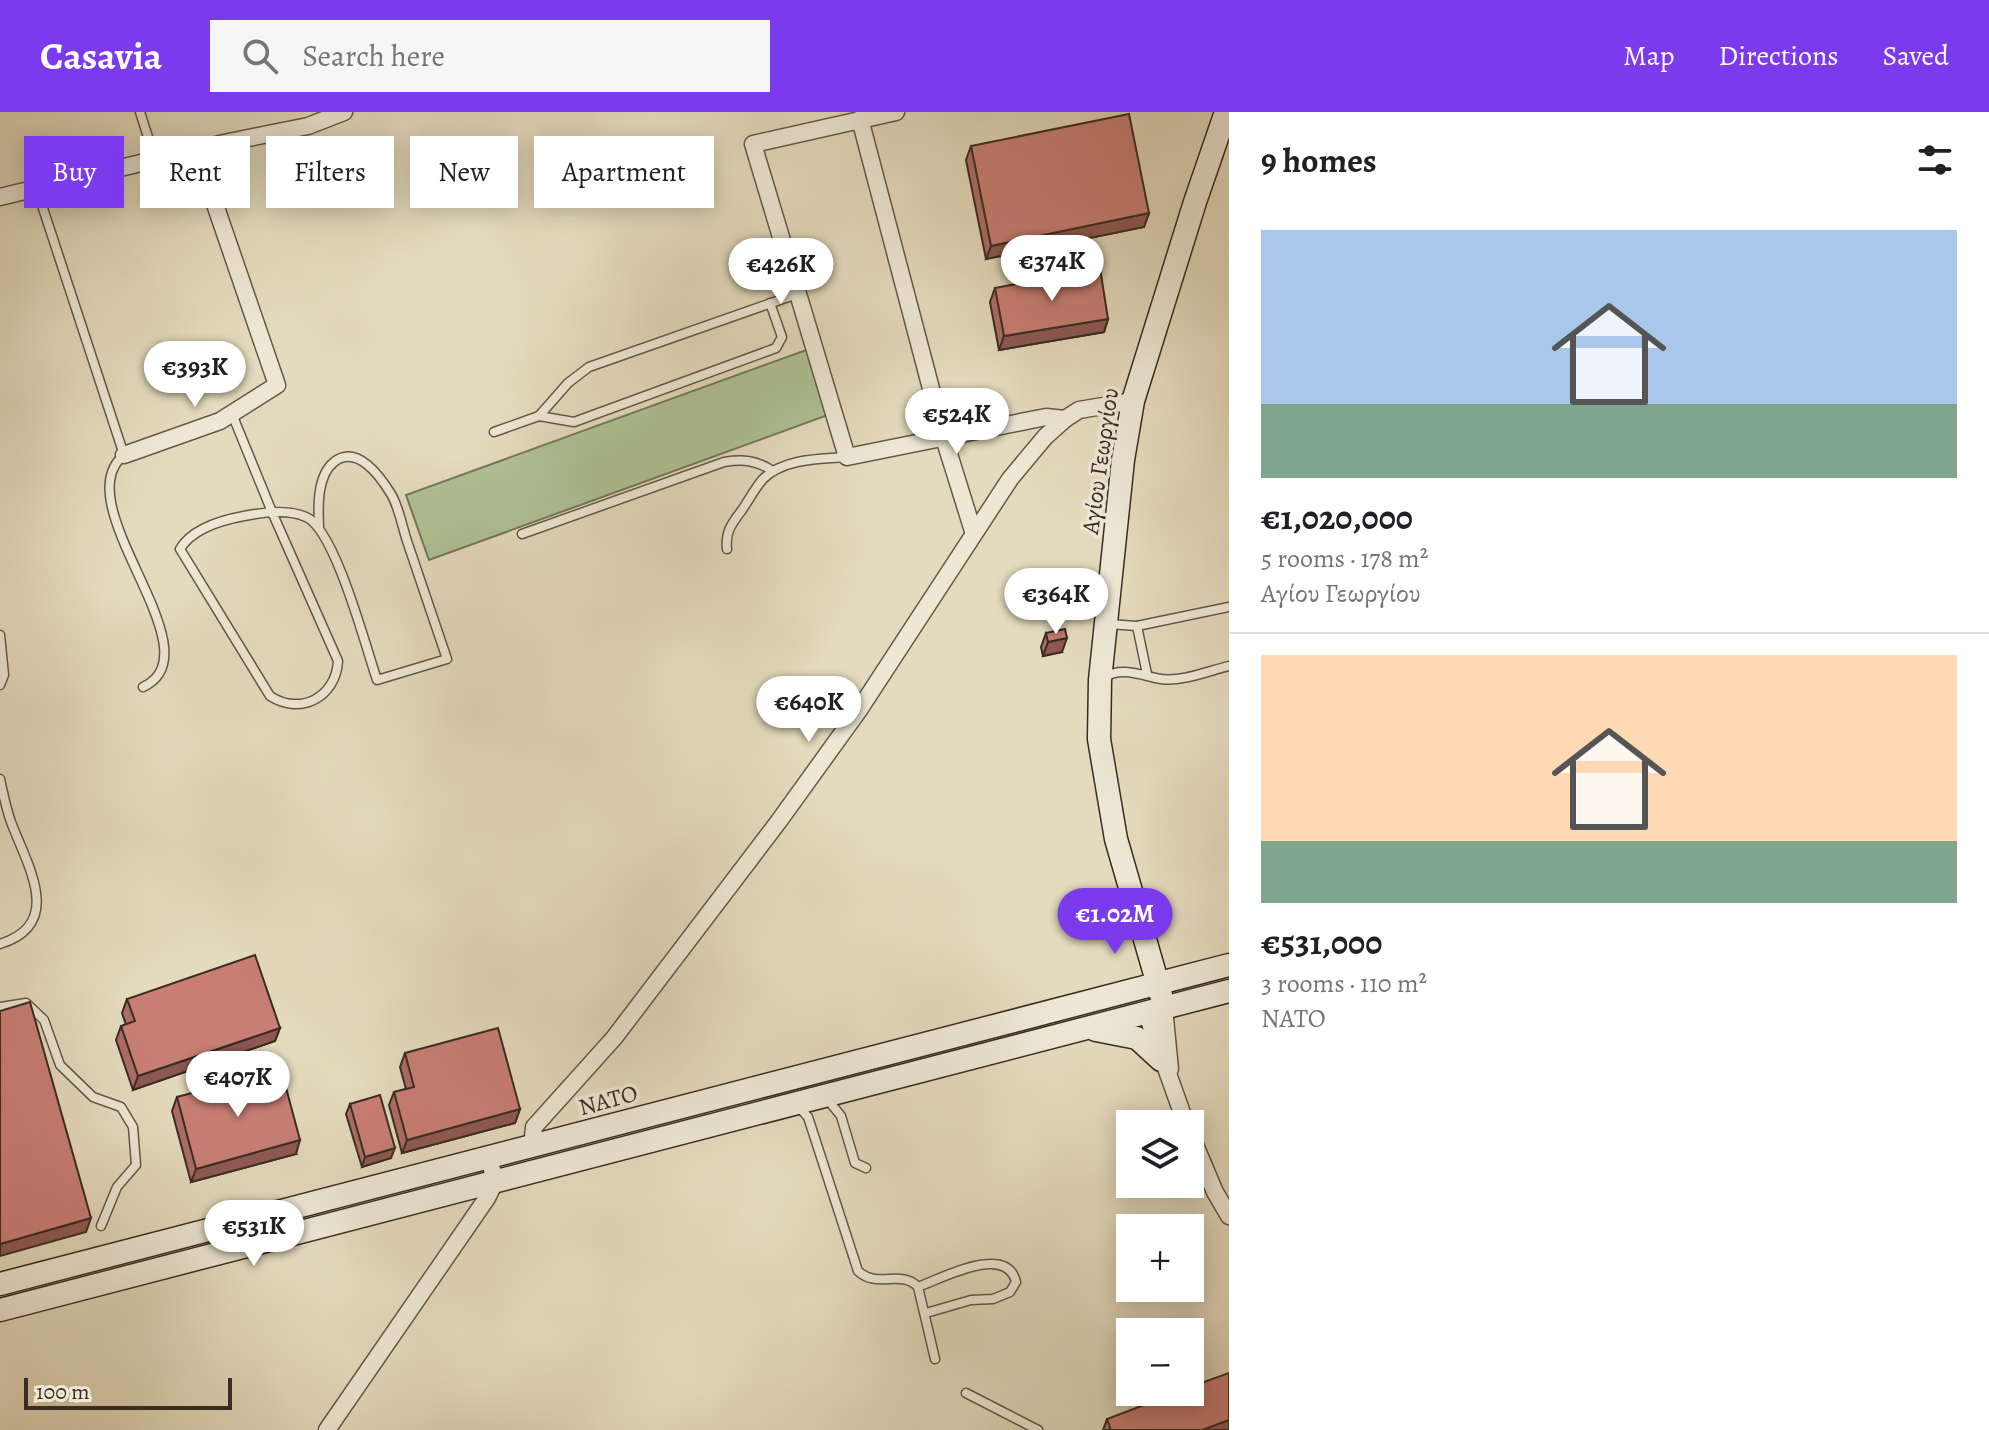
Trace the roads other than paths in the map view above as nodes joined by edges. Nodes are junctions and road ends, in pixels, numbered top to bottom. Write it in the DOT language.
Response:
graph roads {
  1 [pos="140,112"];
  2 [pos="344,112"];
  3 [pos="896,112"];
  4 [pos="1226,112"];
  5 [pos="860,119"];
  6 [pos="148,136"];
  7 [pos="250,138"];
  8 [pos="24,190"];
  9 [pos="0,197"];
  10 [pos="43,208"];
  11 [pos="216,208"];
  12 [pos="798,294"];
  13 [pos="770,303"];
  14 [pos="1133,401"];
  15 [pos="232,414"];
  16 [pos="539,416"];
  17 [pos="1065,419"];
  18 [pos="494,432"];
  19 [pos="944,438"];
  20 [pos="124,455"];
  21 [pos="847,457"];
  22 [pos="773,471"];
  23 [pos="272,512"];
  24 [pos="319,526"];
  25 [pos="973,531"];
  26 [pos="522,534"];
  27 [pos="727,549"];
  28 [pos="1229,607"];
  29 [pos="1106,623"];
  30 [pos="1137,626"];
  31 [pos="0,635"];
  32 [pos="1229,666"];
  33 [pos="1147,674"];
  34 [pos="1100,680"];
  35 [pos="0,685"];
  36 [pos="143,687"];
  37 [pos="0,779"];
  38 [pos="0,944"];
  39 [pos="1229,965"];
  40 [pos="1150,986"];
  41 [pos="1229,991"];
  42 [pos="0,1007"];
  43 [pos="1155,1010"];
  44 [pos="1083,1029"];
  45 [pos="1161,1060"];
  46 [pos="1172,1086"];
  47 [pos="820,1097"];
  48 [pos="796,1103"];
  49 [pos="1181,1110"];
  50 [pos="532,1146"];
  51 [pos="489,1157"];
  52 [pos="1204,1166"];
  53 [pos="866,1168"];
  54 [pos="495,1182"];
  55 [pos="1229,1216"];
  56 [pos="101,1226"];
  57 [pos="0,1284"];
  58 [pos="918,1287"];
  59 [pos="0,1310"];
  60 [pos="926,1313"];
  61 [pos="935,1359"];
  62 [pos="966,1393"];
  63 [pos="327,1430"];
  64 [pos="1038,1430"];
  1 -- 6 [label="lane"];
  2 -- 7 [label="street"];
  3 -- 5 [label="street"];
  4 -- 14 [label="main road, Αγίου Γεωργίου"];
  5 -- 12 [label="street"];
  5 -- 19 [label="street"];
  8 -- 9 [label="street"];
  10 -- 20 [label="lane"];
  11 -- 15 [label="street"];
  12 -- 13 [label="lane"];
  12 -- 21 [label="street"];
  13 -- 16 [label="lane"];
  13 -- 16 [label="lane"];
  14 -- 17 [label="street"];
  14 -- 29 [label="main road, Αγίου Γεωργίου"];
  15 -- 20 [label="street"];
  15 -- 23 [label="lane"];
  16 -- 18 [label="lane"];
  17 -- 19 [label="street"];
  17 -- 25 [label="street"];
  19 -- 21 [label="street"];
  19 -- 25 [label="street"];
  20 -- 36 [label="lane"];
  21 -- 22 [label="lane"];
  22 -- 26 [label="lane"];
  22 -- 27 [label="lane"];
  23 -- 23 [label="lane"];
  23 -- 24 [label="lane"];
  24 -- 24 [label="lane"];
  25 -- 50 [label="street"];
  28 -- 30 [label="lane"];
  29 -- 30 [label="lane"];
  29 -- 34 [label="main road, Αγίου Γεωργίου"];
  30 -- 33 [label="lane"];
  31 -- 35 [label="lane"];
  32 -- 33 [label="lane"];
  33 -- 34 [label="lane"];
  34 -- 40 [label="main road, Αγίου Γεωργίου"];
  37 -- 38 [label="lane"];
  39 -- 40 [label="main road, ΝΑΤΟ"];
  40 -- 43 [label="main road, Αγίου Γεωργίου"];
  40 -- 50 [label="main road, ΝΑΤΟ"];
  41 -- 43 [label="main road, ΝΑΤΟ"];
  42 -- 56 [label="lane"];
  43 -- 44 [label="main road, ΝΑΤΟ"];
  43 -- 45 [label="street"];
  43 -- 46 [label="street"];
  44 -- 45 [label="main road"];
  44 -- 47 [label="main road, ΝΑΤΟ"];
  45 -- 46 [label="street"];
  46 -- 49 [label="street"];
  47 -- 48 [label="main road, ΝΑΤΟ"];
  47 -- 53 [label="lane"];
  48 -- 54 [label="main road, ΝΑΤΟ"];
  48 -- 58 [label="lane"];
  50 -- 51 [label="main road, ΝΑΤΟ"];
  51 -- 54 [label="street"];
  51 -- 57 [label="main road, ΝΑΤΟ"];
  52 -- 55 [label="street"];
  54 -- 59 [label="main road, ΝΑΤΟ"];
  54 -- 63 [label="street"];
  58 -- 60 [label="lane"];
  58 -- 60 [label="lane"];
  60 -- 61 [label="lane"];
  62 -- 64 [label="lane"];
}
